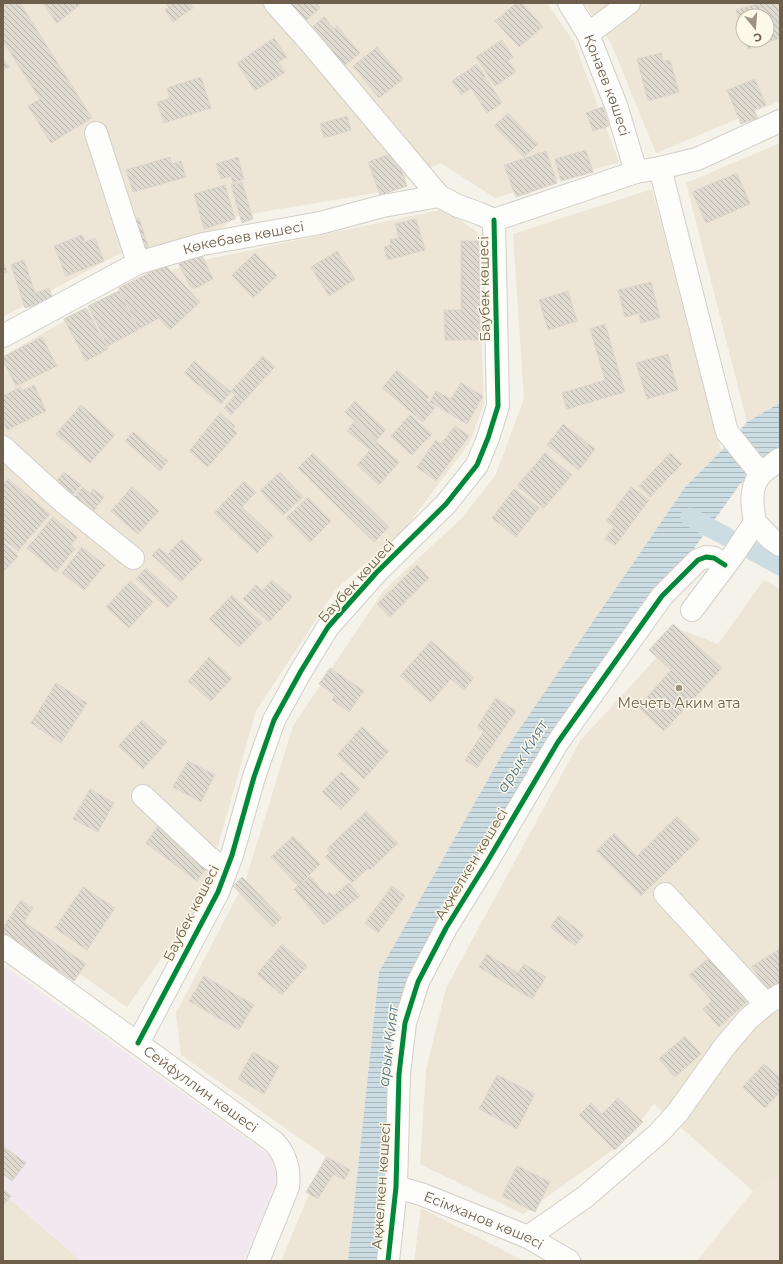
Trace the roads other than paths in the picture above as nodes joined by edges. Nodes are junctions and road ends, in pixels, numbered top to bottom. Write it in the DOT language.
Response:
graph roads {
  1 [pos="275,3"];
  2 [pos="570,3"];
  3 [pos="629,3"];
  4 [pos="588,34"];
  5 [pos="780,121"];
  6 [pos="96,133"];
  7 [pos="660,168"];
  8 [pos="636,172"];
  9 [pos="439,196"];
  10 [pos="494,220"];
  11 [pos="138,263"];
  12 [pos="3,336"];
  13 [pos="3,447"];
  14 [pos="780,459"];
  15 [pos="760,473"];
  16 [pos="755,522"];
  17 [pos="780,545"];
  18 [pos="133,558"];
  19 [pos="726,565"];
  20 [pos="692,610"];
  21 [pos="143,796"];
  22 [pos="226,870"];
  23 [pos="665,894"];
  24 [pos="3,946"];
  25 [pos="773,999"];
  26 [pos="138,1043"];
  27 [pos="396,1187"];
  28 [pos="528,1237"];
  29 [pos="258,1261"];
  30 [pos="388,1261"];
  31 [pos="569,1261"];
  1 -- 9 [label="street"];
  2 -- 4 [label="street, Қонаев көшесі"];
  3 -- 4 [label="street"];
  4 -- 8 [label="street, Қонаев көшесі"];
  5 -- 7 [label="street, Баубек көшесі"];
  6 -- 11 [label="street"];
  7 -- 8 [label="street, Баубек көшесі"];
  7 -- 15 [label="street"];
  8 -- 10 [label="street, Баубек көшесі"];
  9 -- 10 [label="street"];
  9 -- 11 [label="street, Көкебаев көшесі"];
  10 -- 22 [label="street, Баубек көшесі"];
  11 -- 12 [label="street, Көкебаев көшесі"];
  13 -- 18 [label="street"];
  14 -- 15 [label="street"];
  15 -- 16 [label="street"];
  16 -- 17 [label="street"];
  16 -- 19 [label="street"];
  19 -- 20 [label="street"];
  19 -- 27 [label="street, Ақжелкен көшесі"];
  21 -- 22 [label="street"];
  22 -- 26 [label="street, Баубек көшесі"];
  23 -- 25 [label="street"];
  24 -- 26 [label="street, Сейфуллин көшесі"];
  25 -- 28 [label="street"];
  26 -- 29 [label="street, Сейфуллин көшесі"];
  27 -- 28 [label="street, Есімханов көшесі"];
  27 -- 30 [label="street, Ақжелкен көшесі"];
  28 -- 31 [label="street, Есімханов көшесі"];
}
